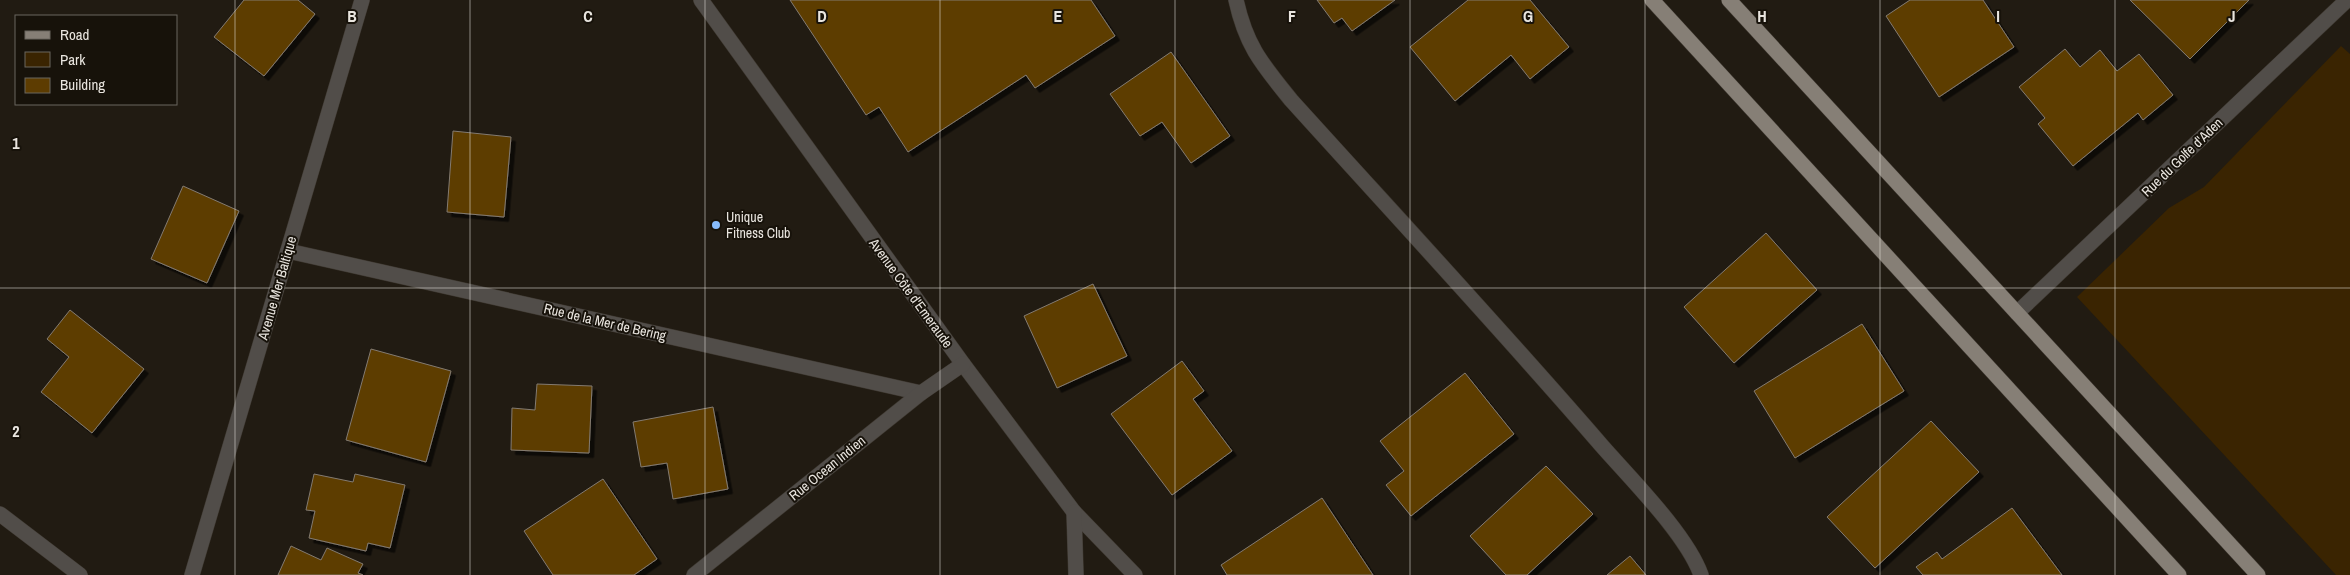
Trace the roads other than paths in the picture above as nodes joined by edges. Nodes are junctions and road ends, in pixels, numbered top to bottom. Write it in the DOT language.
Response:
graph roads {
  1 [pos="362,0"];
  2 [pos="701,0"];
  3 [pos="1236,0"];
  4 [pos="1652,0"];
  5 [pos="1729,0"];
  6 [pos="2347,0"];
  7 [pos="288,251"];
  8 [pos="2017,313"];
  9 [pos="963,364"];
  10 [pos="921,393"];
  11 [pos="1074,512"];
  12 [pos="0,514"];
  13 [pos="80,575"];
  14 [pos="192,575"];
  15 [pos="694,575"];
  16 [pos="1076,575"];
  17 [pos="1135,575"];
  18 [pos="1701,575"];
  19 [pos="2180,575"];
  20 [pos="2258,575"];
  1 -- 7 [label="street, Avenue Mer Baltique"];
  2 -- 9 [label="street, Avenue Côte d'Emeraude"];
  3 -- 18 [label="street"];
  4 -- 19 [label="main road"];
  5 -- 8 [label="main road"];
  6 -- 8 [label="street, Rue du Golfe d'Aden"];
  7 -- 10 [label="street, Rue de la Mer de Bering"];
  7 -- 14 [label="street, Avenue Mer Baltique"];
  8 -- 20 [label="main road"];
  9 -- 10 [label="street, Rue Ocean Indien"];
  9 -- 11 [label="street, Avenue Côte d'Emeraude"];
  10 -- 15 [label="street, Rue Ocean Indien"];
  11 -- 16 [label="street"];
  11 -- 17 [label="street, Avenue Côte d'Emeraude"];
  12 -- 13 [label="street"];
}
